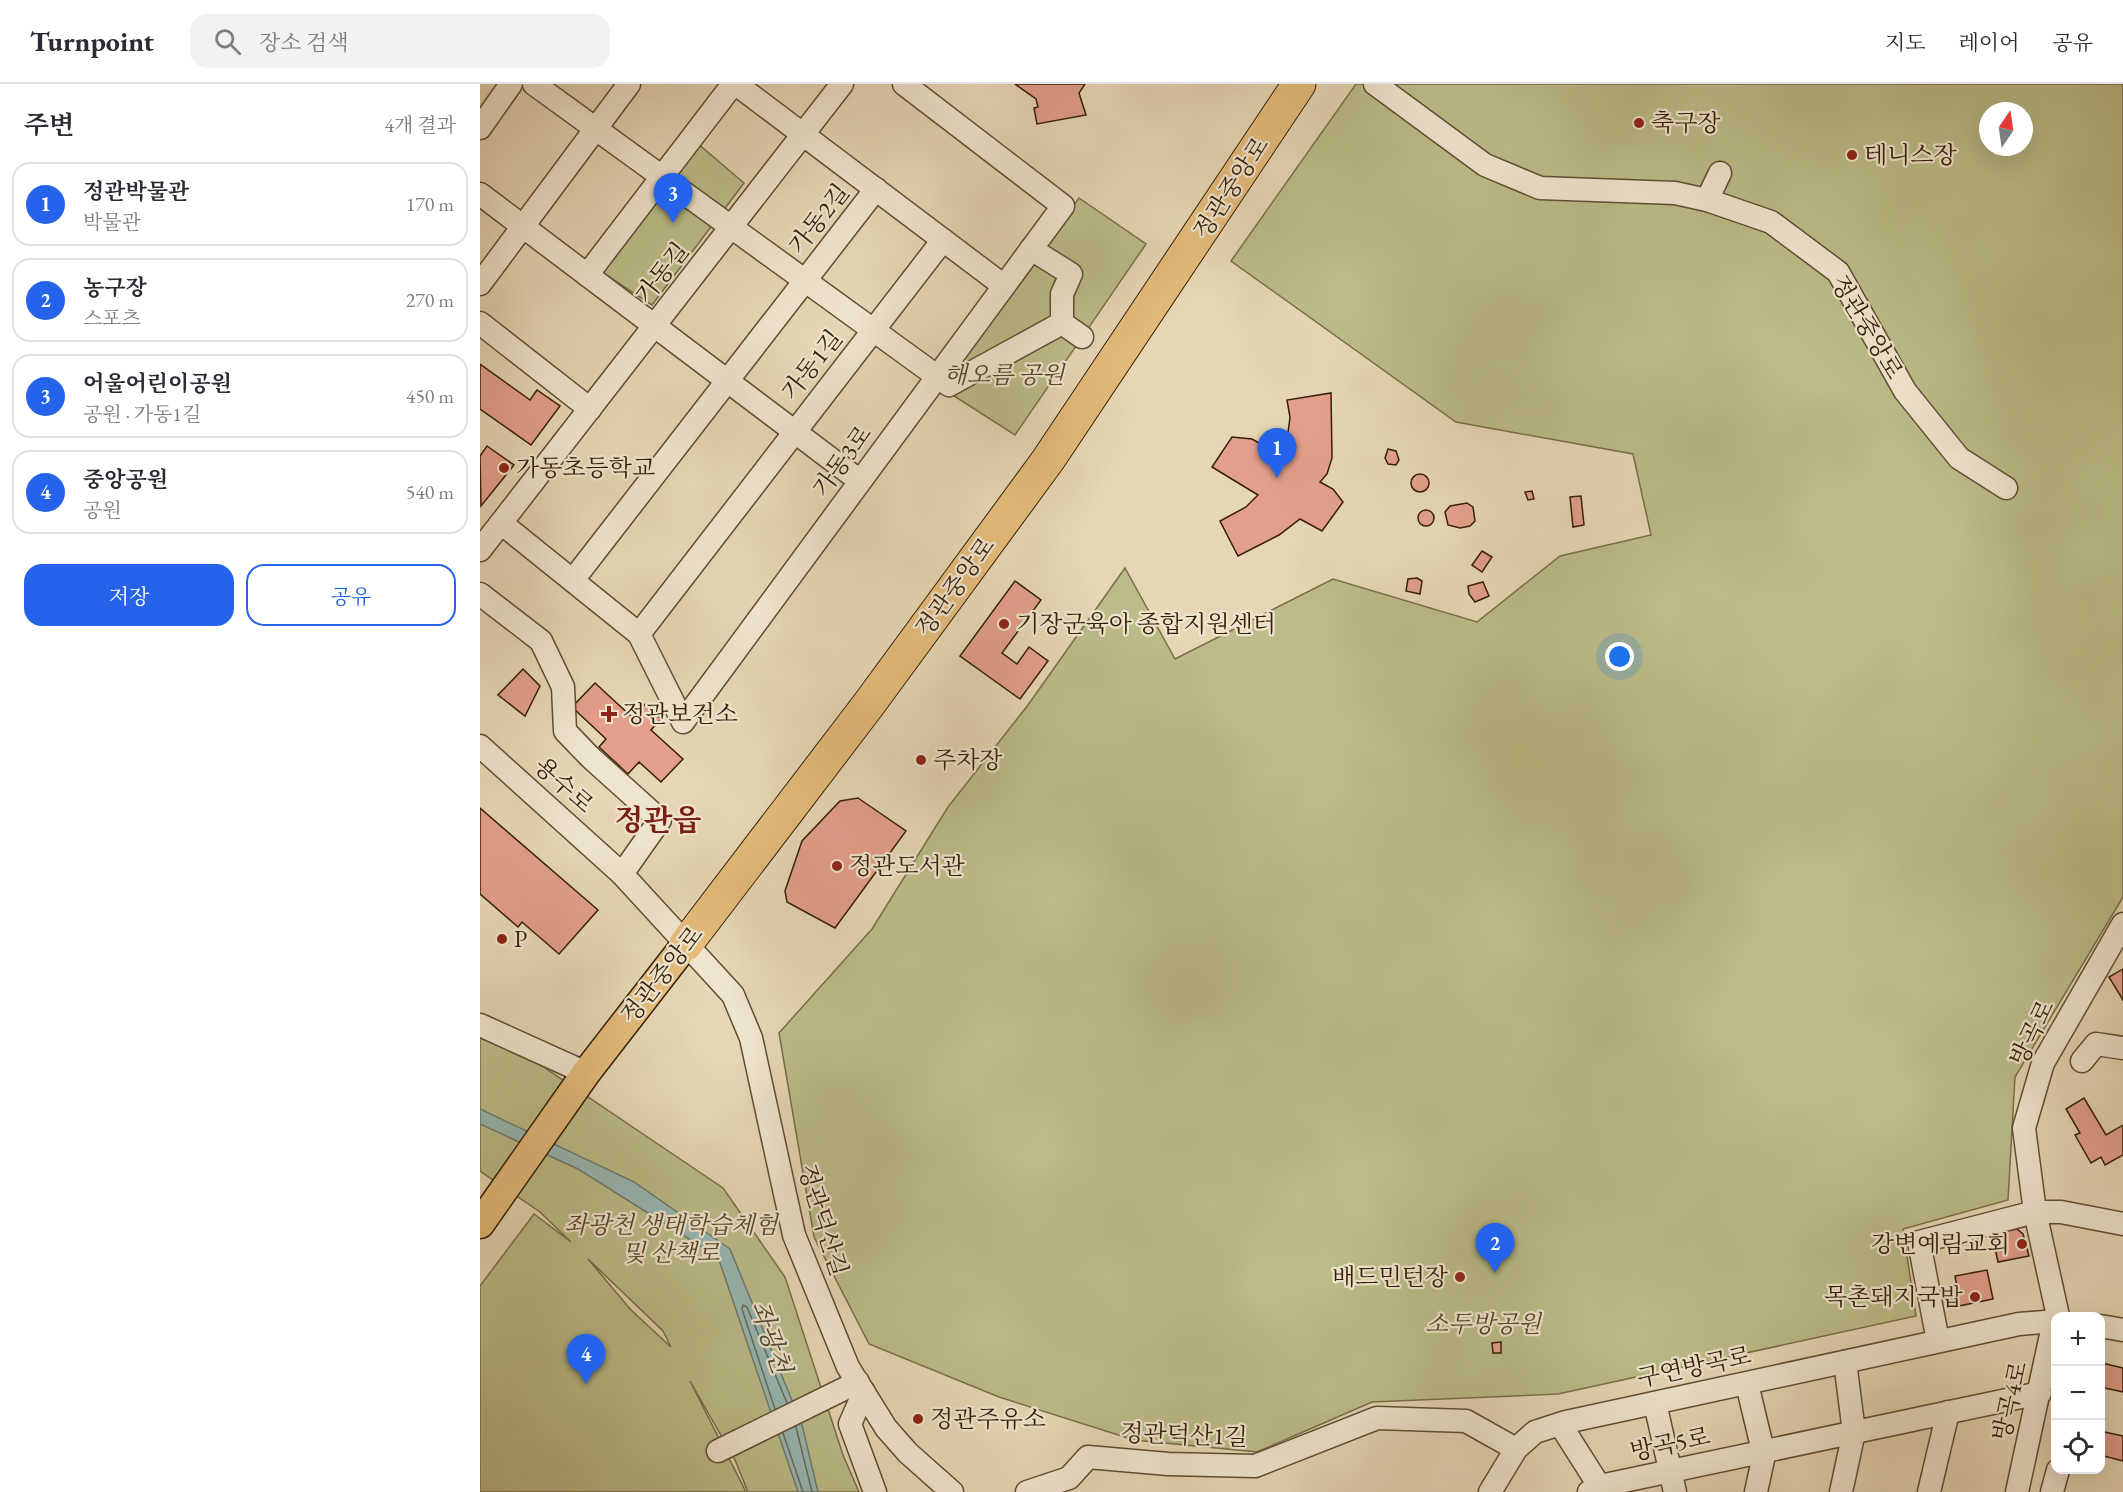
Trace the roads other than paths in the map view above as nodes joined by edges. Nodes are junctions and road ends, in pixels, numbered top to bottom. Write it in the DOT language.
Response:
graph roads {
  1 [pos="511,84"];
  2 [pos="534,84"];
  3 [pos="629,84"];
  4 [pos="735,84"];
  5 [pos="842,84"];
  6 [pos="904,84"];
  7 [pos="1299,84"];
  8 [pos="1375,84"];
  9 [pos="480,128"];
  10 [pos="595,129"];
  11 [pos="803,135"];
  12 [pos="1720,173"];
  13 [pos="661,177"];
  14 [pos="876,189"];
  15 [pos="480,194"];
  16 [pos="1707,200"];
  17 [pos="522,226"];
  18 [pos="731,228"];
  19 [pos="943,240"];
  20 [pos="1031,249"];
  21 [pos="587,275"];
  22 [pos="804,282"];
  23 [pos="480,284"];
  24 [pos="1004,286"];
  25 [pos="480,323"];
  26 [pos="1062,323"];
  27 [pos="654,326"];
  28 [pos="873,332"];
  29 [pos="1082,337"];
  30 [pos="936,378"];
  31 [pos="727,381"];
  32 [pos="590,409"];
  33 [pos="795,432"];
  34 [pos="860,481"];
  35 [pos="2007,488"];
  36 [pos="501,523"];
  37 [pos="480,550"];
  38 [pos="573,580"];
  39 [pos="480,594"];
  40 [pos="639,634"];
  41 [pos="480,746"];
  42 [pos="622,874"];
  43 [pos="2123,924"];
  44 [pos="686,944"];
  45 [pos="480,1025"];
  46 [pos="2123,1048"];
  47 [pos="2082,1061"];
  48 [pos="586,1073"];
  49 [pos="2036,1212"];
  50 [pos="480,1224"];
  51 [pos="2123,1224"];
  52 [pos="2055,1312"];
  53 [pos="2051,1321"];
  54 [pos="2105,1327"];
  55 [pos="2123,1330"];
  56 [pos="1938,1341"];
  57 [pos="2051,1343"];
  58 [pos="1845,1362"];
  59 [pos="1747,1384"];
  60 [pos="861,1387"];
  61 [pos="2040,1393"];
  62 [pos="1655,1403"];
  63 [pos="1948,1412"];
  64 [pos="1560,1424"];
  65 [pos="1854,1432"];
  66 [pos="1516,1449"];
  67 [pos="718,1451"];
  68 [pos="1763,1452"];
  69 [pos="2057,1474"];
  70 [pos="1672,1482"];
  71 [pos="1597,1490"];
  72 [pos="875,1492"];
  73 [pos="952,1492"];
  74 [pos="1027,1492"];
  75 [pos="1490,1492"];
  76 [pos="1756,1492"];
  77 [pos="1841,1492"];
  78 [pos="1929,1492"];
  79 [pos="2017,1492"];
  80 [pos="2052,1492"];
  1 -- 9 [label="street"];
  2 -- 10 [label="street"];
  3 -- 10 [label="street"];
  4 -- 11 [label="street, 가동2길"];
  4 -- 13 [label="street, 가동2길"];
  5 -- 11 [label="street, 가동길"];
  6 -- 20 [label="street, 가동3로"];
  7 -- 44 [label="highway, 정관중앙로"];
  8 -- 16 [label="street, 정관중앙로"];
  10 -- 13 [label="street"];
  10 -- 17 [label="street"];
  11 -- 14 [label="street, 가동2길"];
  11 -- 18 [label="street, 가동길"];
  12 -- 16 [label="street"];
  13 -- 18 [label="street"];
  13 -- 21 [label="street"];
  14 -- 19 [label="street, 가동2길"];
  14 -- 22 [label="street, 가동2길"];
  15 -- 17 [label="street, 가동1길"];
  16 -- 35 [label="street, 정관중앙로"];
  17 -- 21 [label="street, 가동1길"];
  17 -- 23 [label="street"];
  18 -- 22 [label="street"];
  18 -- 27 [label="street, 가동길"];
  19 -- 24 [label="street, 가동2길"];
  19 -- 28 [label="street"];
  20 -- 24 [label="street, 가동3로"];
  20 -- 26 [label="street"];
  21 -- 27 [label="street, 가동1길"];
  22 -- 28 [label="street"];
  22 -- 31 [label="street"];
  24 -- 30 [label="street, 가동3로"];
  25 -- 32 [label="street"];
  26 -- 29 [label="street"];
  26 -- 30 [label="street"];
  27 -- 31 [label="street, 가동1길"];
  27 -- 32 [label="street, 가동길"];
  28 -- 30 [label="street"];
  28 -- 33 [label="street, 가동1길"];
  30 -- 34 [label="street, 가동3로"];
  31 -- 33 [label="street, 가동1길"];
  31 -- 38 [label="street"];
  32 -- 36 [label="street, 가동길"];
  33 -- 34 [label="street, 가동1길"];
  33 -- 40 [label="street, 가동1길"];
  34 -- 40 [label="street, 가동3로"];
  36 -- 37 [label="street, 가동길"];
  36 -- 38 [label="street"];
  38 -- 40 [label="street"];
  39 -- 42 [label="street"];
  41 -- 42 [label="street, 용수로"];
  42 -- 44 [label="street, 용수로"];
  43 -- 49 [label="street, 방곡로"];
  44 -- 48 [label="main road, 정관중앙로"];
  44 -- 60 [label="street, 정관덕산길"];
  45 -- 48 [label="street"];
  46 -- 47 [label="street"];
  48 -- 50 [label="main road, 정관중앙로"];
  49 -- 51 [label="street"];
  49 -- 52 [label="street, 방곡로"];
  49 -- 56 [label="street"];
  53 -- 56 [label="street, 구연방곡로"];
  54 -- 55 [label="street"];
  56 -- 58 [label="street, 구연방곡로"];
  57 -- 61 [label="street, 방곡4로"];
  58 -- 59 [label="street, 구연방곡로"];
  58 -- 65 [label="street"];
  59 -- 62 [label="street, 구연방곡로"];
  59 -- 68 [label="street"];
  60 -- 67 [label="street"];
  60 -- 72 [label="street"];
  60 -- 73 [label="street, 정관덕산길"];
  61 -- 63 [label="street, 방곡5로"];
  61 -- 79 [label="street, 방곡4로"];
  62 -- 64 [label="street, 구연방곡로"];
  62 -- 70 [label="street"];
  63 -- 65 [label="street, 방곡5로"];
  63 -- 78 [label="street"];
  64 -- 66 [label="street, 구연방곡로"];
  64 -- 71 [label="street"];
  65 -- 68 [label="street, 방곡5로"];
  65 -- 77 [label="street"];
  66 -- 74 [label="street, 정관덕산1길"];
  66 -- 75 [label="street, 구연방곡로"];
  68 -- 70 [label="street, 방곡5로"];
  68 -- 76 [label="street"];
  69 -- 80 [label="street"];
  70 -- 71 [label="street, 방곡5로"];
}
